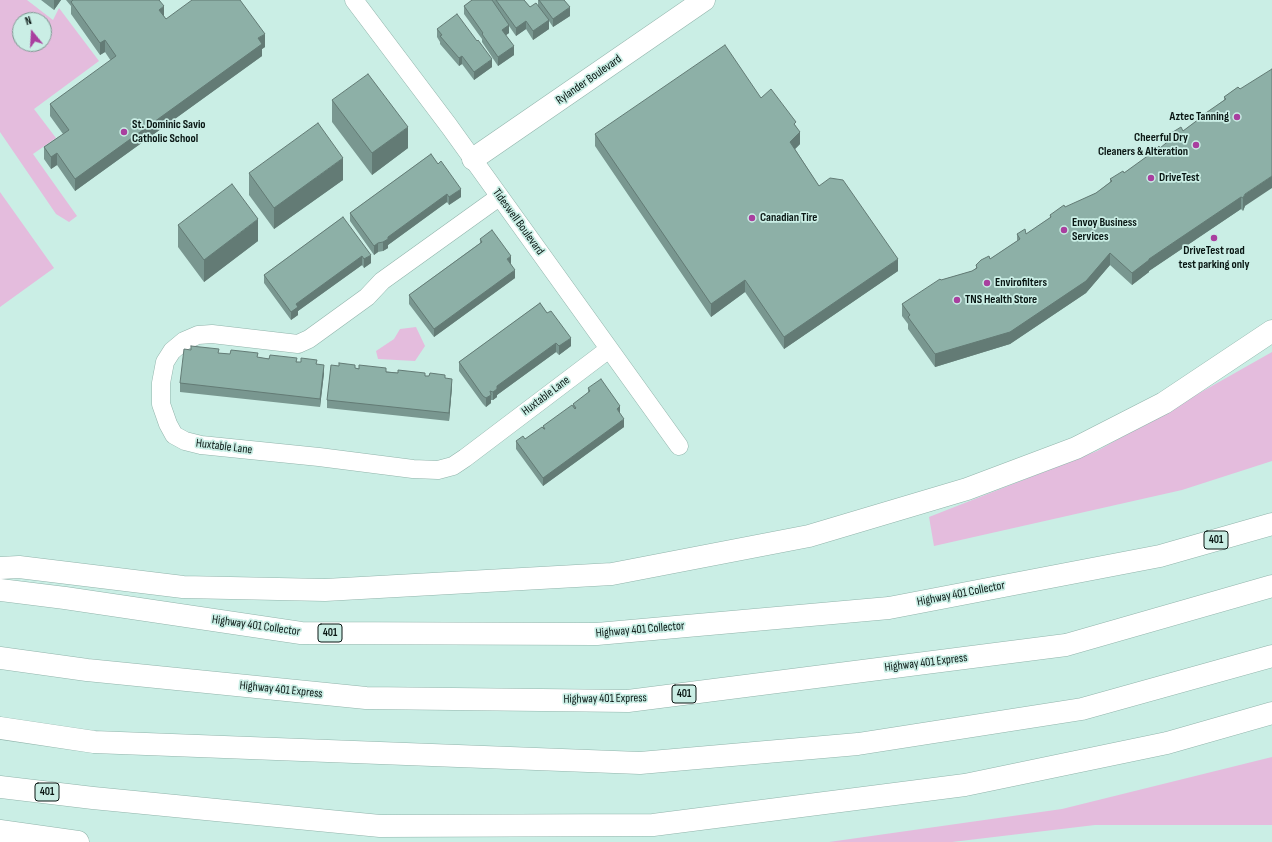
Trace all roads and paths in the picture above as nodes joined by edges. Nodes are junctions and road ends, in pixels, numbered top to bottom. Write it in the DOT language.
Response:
graph roads {
  1 [pos="354,0"];
  2 [pos="702,1"];
  3 [pos="473,159"];
  4 [pos="499,197"];
  5 [pos="1272,331"];
  6 [pos="609,349"];
  7 [pos="679,446"];
  8 [pos="1272,512"];
  9 [pos="1272,524"];
  10 [pos="1160,556"];
  11 [pos="0,568"];
  12 [pos="1272,586"];
  13 [pos="0,590"];
  14 [pos="1272,656"];
  15 [pos="0,658"];
  16 [pos="1272,713"];
  17 [pos="0,728"];
  18 [pos="0,787"];
  19 [pos="0,831"];
  20 [pos="78,842"];
  1 -- 3 [label="street, Tideswell Boulevard"];
  2 -- 3 [label="main road, Rylander Boulevard"];
  3 -- 4 [label="street, Tideswell Boulevard"];
  4 -- 6 [label="street, Tideswell Boulevard"];
  4 -- 6 [label="street, Huxtable Lane"];
  5 -- 11 [label="main road"];
  6 -- 7 [label="street, Tideswell Boulevard"];
  8 -- 10 [label="main road"];
  9 -- 10 [label="main road, Highway 401 Collector / 401"];
  10 -- 13 [label="main road, Highway 401 Collector / 401"];
  12 -- 15 [label="main road, Highway 401 Express / 401"];
  14 -- 17 [label="main road"];
  16 -- 18 [label="main road, 401"];
  19 -- 20 [label="main road"];
}
